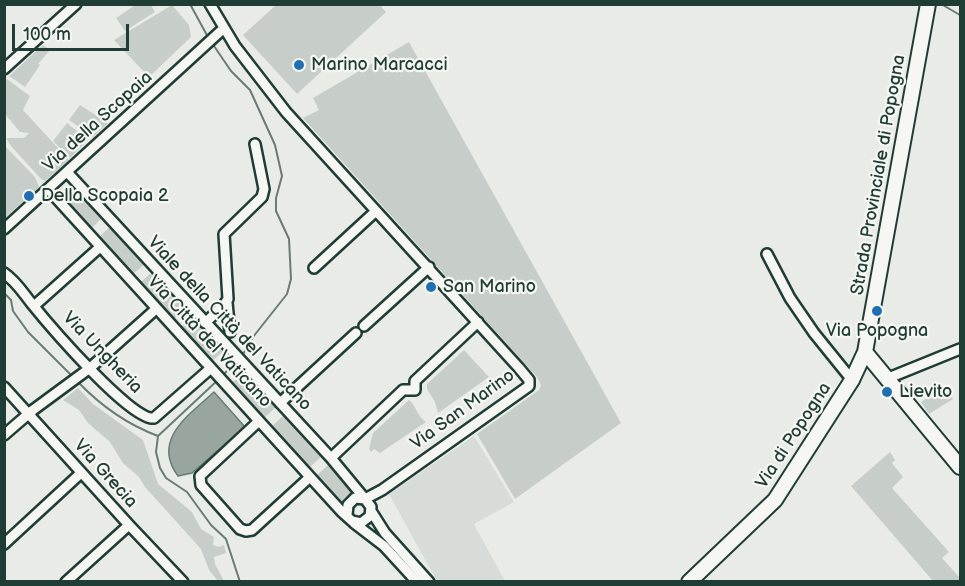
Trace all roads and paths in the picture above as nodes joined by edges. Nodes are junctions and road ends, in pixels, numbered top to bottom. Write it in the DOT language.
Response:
graph roads {
  1 [pos="76,4"];
  2 [pos="210,4"];
  3 [pos="928,4"];
  4 [pos="223,29"];
  5 [pos="4,69"];
  6 [pos="255,144"];
  7 [pos="67,172"];
  8 [pos="48,189"];
  9 [pos="376,211"];
  10 [pos="4,229"];
  11 [pos="100,247"];
  12 [pos="767,254"];
  13 [pos="429,267"];
  14 [pos="314,268"];
  15 [pos="4,273"];
  16 [pos="227,303"];
  17 [pos="34,306"];
  18 [pos="156,309"];
  19 [pos="478,322"];
  20 [pos="205,323"];
  21 [pos="230,332"];
  22 [pos="960,350"];
  23 [pos="865,352"];
  24 [pos="87,370"];
  25 [pos="217,374"];
  26 [pos="886,379"];
  27 [pos="852,380"];
  28 [pos="4,387"];
  29 [pos="280,403"];
  30 [pos="29,414"];
  31 [pos="259,421"];
  32 [pos="4,435"];
  33 [pos="331,458"];
  34 [pos="960,467"];
  35 [pos="81,473"];
  36 [pos="310,477"];
  37 [pos="369,505"];
  38 [pos="350,518"];
  39 [pos="129,525"];
  40 [pos="4,544"];
  41 [pos="177,579"];
  42 [pos="66,582"];
  43 [pos="417,582"];
  44 [pos="429,582"];
  45 [pos="689,582"];
  1 -- 5 [label="street"];
  2 -- 4 [label="street, Via San Marino"];
  3 -- 23 [label="main road, Strada Provinciale di Popogna"];
  4 -- 7 [label="street, Via della Scopaia"];
  4 -- 9 [label="street, Via San Marino"];
  6 -- 16 [label="street, Via Città del Vaticano"];
  7 -- 8 [label="street, Via della Scopaia"];
  7 -- 20 [label="street, Viale della Città del Vaticano"];
  8 -- 10 [label="street, Via della Scopaia"];
  8 -- 11 [label="street, Via Città del Vaticano"];
  9 -- 13 [label="street, Via San Marino"];
  9 -- 14 [label="street"];
  11 -- 17 [label="street"];
  11 -- 18 [label="street, Via Città del Vaticano"];
  12 -- 27 [label="street"];
  13 -- 19 [label="street, Via San Marino"];
  13 -- 29 [label="street, Via Città del Vaticano"];
  15 -- 17 [label="street, Via Ungheria"];
  16 -- 20 [label="street, Via Città del Vaticano"];
  16 -- 21 [label="street, Via Città del Vaticano"];
  17 -- 24 [label="street, Via Ungheria"];
  18 -- 24 [label="street"];
  18 -- 25 [label="street, Via Città del Vaticano"];
  19 -- 33 [label="street"];
  19 -- 37 [label="street, Via San Marino"];
  20 -- 29 [label="street, Viale della Città del Vaticano"];
  22 -- 26 [label="street"];
  23 -- 26 [label="main road"];
  23 -- 27 [label="main road, Via di Popogna"];
  24 -- 25 [label="street, Via Ungheria"];
  24 -- 30 [label="street"];
  25 -- 31 [label="street, Via Città del Vaticano"];
  26 -- 34 [label="main road"];
  27 -- 45 [label="main road, Via di Popogna"];
  28 -- 30 [label="street, Via Grecia"];
  29 -- 33 [label="street, Viale della Città del Vaticano"];
  30 -- 32 [label="street"];
  30 -- 35 [label="street, Via Grecia"];
  31 -- 36 [label="street, Via Città del Vaticano"];
  31 -- 36 [label="street"];
  33 -- 37 [label="street, Viale della Città del Vaticano"];
  35 -- 39 [label="street, Via Grecia"];
  35 -- 40 [label="street"];
  36 -- 38 [label="street, Via Città del Vaticano"];
  37 -- 38 [label="street"];
  37 -- 38 [label="street"];
  37 -- 44 [label="street, Viale della Città del Vaticano"];
  38 -- 43 [label="street, Via Città del Vaticano"];
  39 -- 41 [label="street, Via Grecia"];
  39 -- 42 [label="street"];
}
